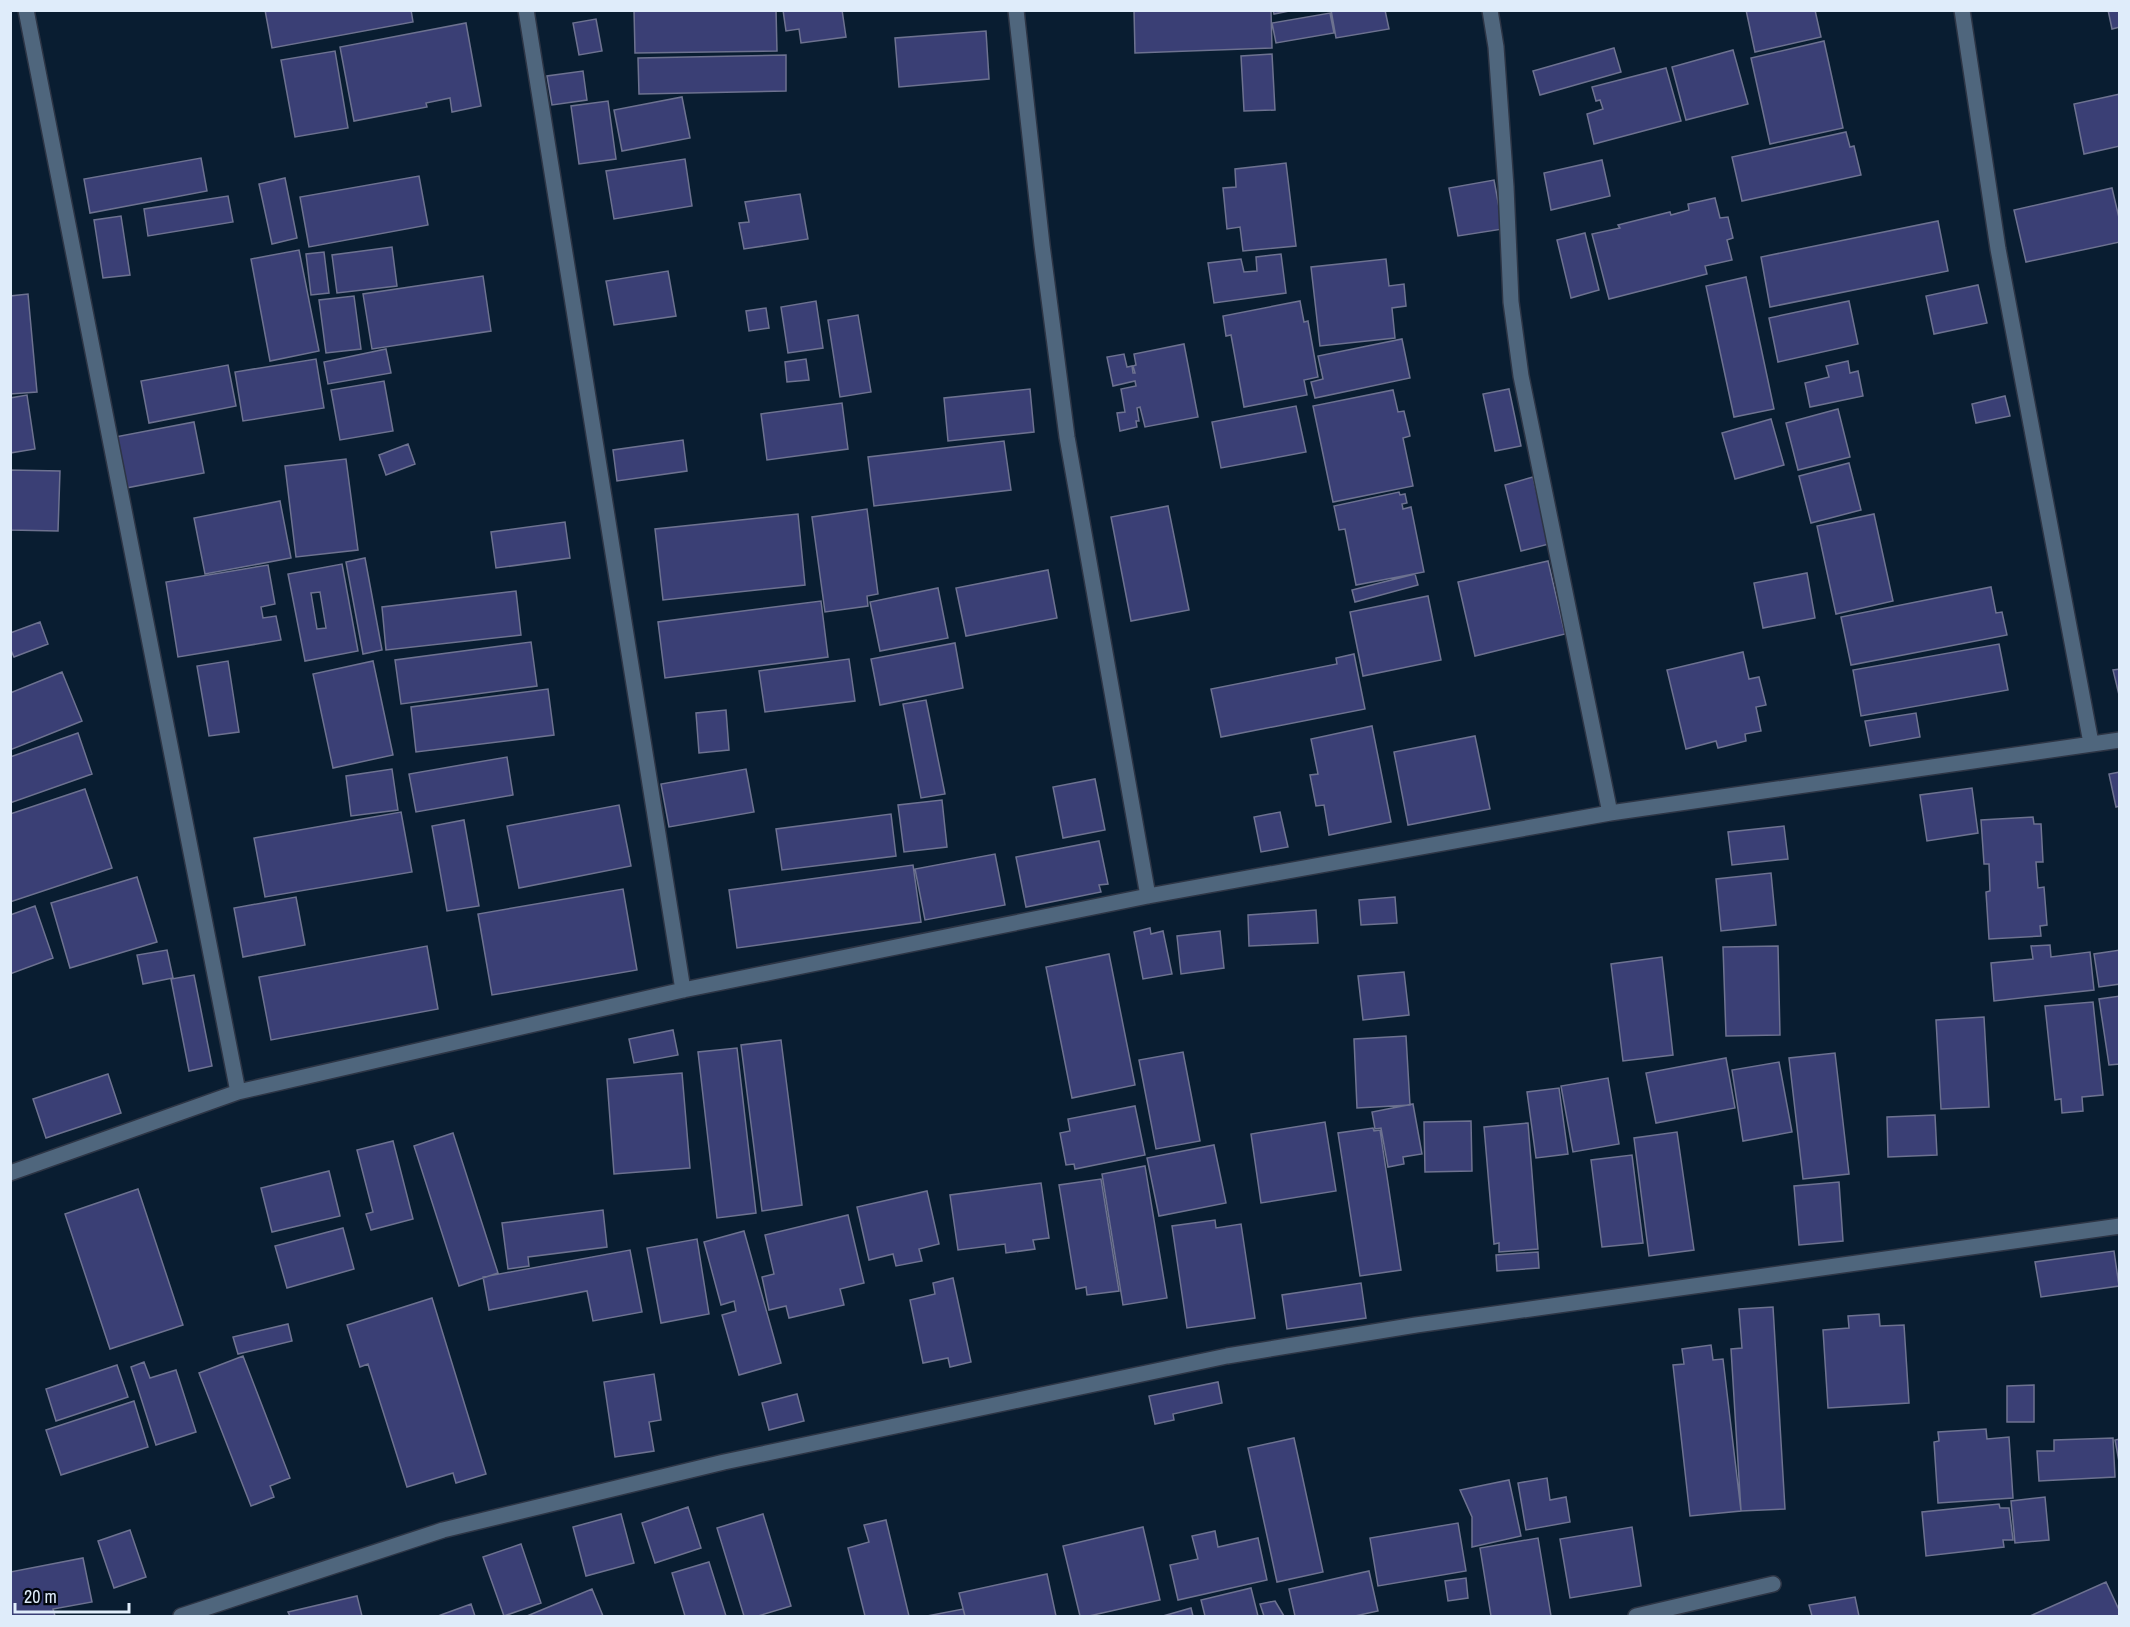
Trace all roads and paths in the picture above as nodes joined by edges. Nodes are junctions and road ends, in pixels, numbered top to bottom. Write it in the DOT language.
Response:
graph roads {
  1 [pos="26,10"];
  2 [pos="526,10"];
  3 [pos="1016,10"];
  4 [pos="1490,10"];
  5 [pos="1962,10"];
  6 [pos="2120,740"];
  7 [pos="2091,743"];
  8 [pos="1610,813"];
  9 [pos="1148,896"];
  10 [pos="683,990"];
  11 [pos="238,1092"];
  12 [pos="10,1173"];
  13 [pos="2120,1226"];
  14 [pos="1773,1584"];
  15 [pos="181,1617"];
  16 [pos="1636,1617"];
  1 -- 11 [label="street"];
  2 -- 10 [label="street"];
  3 -- 9 [label="street"];
  4 -- 8 [label="street"];
  5 -- 7 [label="street"];
  6 -- 7 [label="street"];
  7 -- 8 [label="street"];
  8 -- 9 [label="street"];
  9 -- 10 [label="street"];
  10 -- 11 [label="street"];
  11 -- 12 [label="street"];
  13 -- 15 [label="street"];
  14 -- 16 [label="street"];
}
